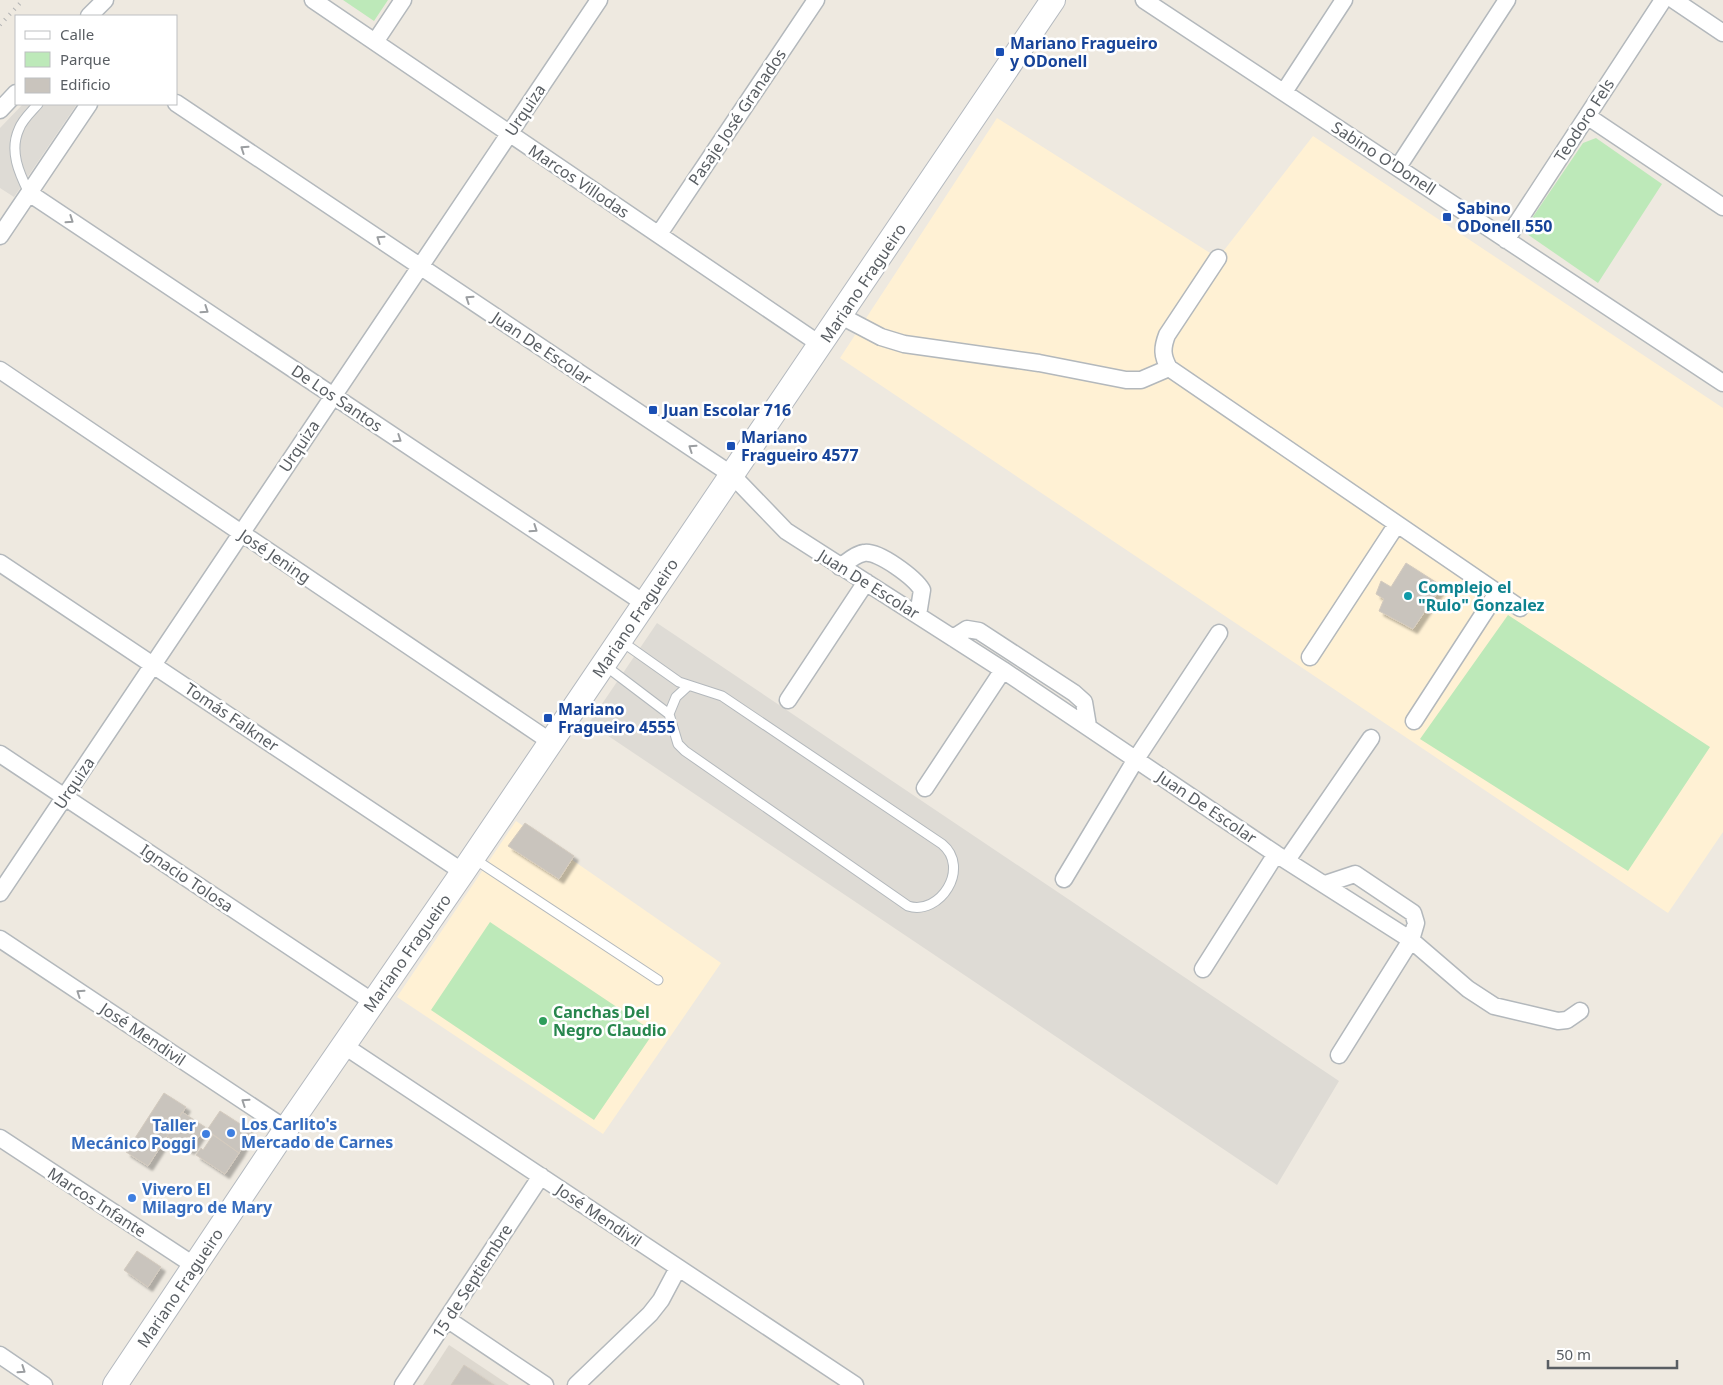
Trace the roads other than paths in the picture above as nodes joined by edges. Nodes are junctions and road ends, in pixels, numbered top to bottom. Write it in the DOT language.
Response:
graph roads {
  1 [pos="105,0"];
  2 [pos="313,0"];
  3 [pos="403,0"];
  4 [pos="599,0"];
  5 [pos="816,0"];
  6 [pos="1144,0"];
  7 [pos="1344,0"];
  8 [pos="1508,0"];
  9 [pos="1663,0"];
  10 [pos="1674,0"];
  11 [pos="1046,2"];
  12 [pos="1164,5"];
  13 [pos="90,15"];
  14 [pos="1723,33"];
  15 [pos="375,42"];
  16 [pos="1284,92"];
  17 [pos="15,94"];
  18 [pos="178,104"];
  19 [pos="37,105"];
  20 [pos="88,105"];
  21 [pos="0,110"];
  22 [pos="1587,116"];
  23 [pos="509,134"];
  24 [pos="1398,167"];
  25 [pos="29,193"];
  26 [pos="1723,207"];
  27 [pos="659,234"];
  28 [pos="0,236"];
  29 [pos="1506,240"];
  30 [pos="1218,258"];
  31 [pos="420,266"];
  32 [pos="841,316"];
  33 [pos="821,345"];
  34 [pos="1169,368"];
  35 [pos="0,370"];
  36 [pos="1723,383"];
  37 [pos="333,396"];
  38 [pos="732,475"];
  39 [pos="1397,524"];
  40 [pos="242,533"];
  41 [pos="0,563"];
  42 [pos="840,567"];
  43 [pos="866,582"];
  44 [pos="1497,593"];
  45 [pos="644,603"];
  46 [pos="1520,608"];
  47 [pos="918,615"];
  48 [pos="1219,633"];
  49 [pos="953,638"];
  50 [pos="619,640"];
  51 [pos="1310,657"];
  52 [pos="153,664"];
  53 [pos="603,664"];
  54 [pos="1003,670"];
  55 [pos="688,686"];
  56 [pos="788,700"];
  57 [pos="669,714"];
  58 [pos="1414,721"];
  59 [pos="1088,726"];
  60 [pos="1371,738"];
  61 [pos="551,742"];
  62 [pos="0,754"];
  63 [pos="1136,759"];
  64 [pos="925,788"];
  65 [pos="64,796"];
  66 [pos="1282,857"];
  67 [pos="468,865"];
  68 [pos="1064,879"];
  69 [pos="1325,884"];
  70 [pos="0,893"];
  71 [pos="0,939"];
  72 [pos="1411,940"];
  73 [pos="1204,969"];
  74 [pos="658,980"];
  75 [pos="373,1002"];
  76 [pos="1580,1011"];
  77 [pos="343,1045"];
  78 [pos="1339,1055"];
  79 [pos="286,1129"];
  80 [pos="0,1138"];
  81 [pos="541,1176"];
  82 [pos="195,1266"];
  83 [pos="678,1268"];
  84 [pos="447,1319"];
  85 [pos="0,1355"];
  86 [pos="44,1385"];
  87 [pos="115,1385"];
  88 [pos="403,1385"];
  89 [pos="545,1385"];
  90 [pos="576,1385"];
  91 [pos="855,1385"];
  1 -- 13 [label="street"];
  2 -- 15 [label="street, Marcos Villodas"];
  3 -- 15 [label="street"];
  4 -- 23 [label="street, Urquiza"];
  5 -- 27 [label="street, Pasaje José Granados"];
  6 -- 12 [label="street, Sabino O'Donell"];
  7 -- 16 [label="street"];
  8 -- 24 [label="street"];
  9 -- 22 [label="street, Teodoro Fels"];
  10 -- 14 [label="street"];
  11 -- 32 [label="main road, Mariano Fragueiro"];
  12 -- 16 [label="street, Sabino O'Donell"];
  15 -- 23 [label="street, Marcos Villodas"];
  16 -- 24 [label="street, Sabino O'Donell"];
  17 -- 21 [label="street"];
  31 -- 18 [label="street, Juan De Escolar, one-way"];
  19 -- 25 [label="lane"];
  20 -- 25 [label="street"];
  22 -- 26 [label="street"];
  22 -- 29 [label="street, Teodoro Fels"];
  23 -- 27 [label="street, Marcos Villodas"];
  23 -- 31 [label="street, Urquiza"];
  24 -- 29 [label="street, Sabino O'Donell"];
  25 -- 28 [label="street"];
  25 -- 37 [label="street, De Los Santos, one-way"];
  27 -- 33 [label="street, Marcos Villodas"];
  29 -- 36 [label="street, Sabino O'Donell"];
  30 -- 34 [label="street"];
  31 -- 37 [label="street, Urquiza"];
  38 -- 31 [label="street, Juan De Escolar, one-way"];
  32 -- 33 [label="main road, Mariano Fragueiro"];
  32 -- 34 [label="street"];
  33 -- 38 [label="main road, Mariano Fragueiro"];
  34 -- 39 [label="street"];
  35 -- 40 [label="street, José Jening"];
  37 -- 40 [label="street, Urquiza"];
  37 -- 45 [label="street, De Los Santos, one-way"];
  38 -- 42 [label="street, Juan De Escolar"];
  38 -- 45 [label="main road, Mariano Fragueiro"];
  39 -- 44 [label="street"];
  39 -- 51 [label="street"];
  40 -- 52 [label="street, Urquiza"];
  40 -- 61 [label="street, José Jening"];
  41 -- 52 [label="street, Tomás Falkner"];
  42 -- 43 [label="street, Juan De Escolar"];
  42 -- 47 [label="street"];
  43 -- 47 [label="street, Juan De Escolar"];
  43 -- 56 [label="street"];
  44 -- 46 [label="street"];
  44 -- 58 [label="street"];
  45 -- 50 [label="main road, Mariano Fragueiro"];
  47 -- 49 [label="street, Juan De Escolar"];
  48 -- 63 [label="street"];
  49 -- 54 [label="street, Juan De Escolar"];
  49 -- 59 [label="street"];
  50 -- 53 [label="main road, Mariano Fragueiro"];
  50 -- 55 [label="lane"];
  52 -- 65 [label="street, Urquiza"];
  52 -- 67 [label="street, Tomás Falkner"];
  53 -- 57 [label="lane"];
  53 -- 61 [label="main road, Mariano Fragueiro"];
  54 -- 59 [label="street, Juan De Escolar"];
  54 -- 64 [label="street"];
  55 -- 57 [label="lane"];
  55 -- 57 [label="lane"];
  59 -- 63 [label="street, Juan De Escolar"];
  60 -- 66 [label="street"];
  61 -- 67 [label="main road, Mariano Fragueiro"];
  62 -- 65 [label="street, Ignacio Tolosa"];
  63 -- 66 [label="street, Juan De Escolar"];
  63 -- 68 [label="street"];
  65 -- 70 [label="street, Urquiza"];
  65 -- 75 [label="street, Ignacio Tolosa"];
  66 -- 69 [label="street, Juan De Escolar"];
  66 -- 73 [label="street"];
  67 -- 74 [label="lane"];
  67 -- 75 [label="main road, Mariano Fragueiro"];
  69 -- 72 [label="street, Juan De Escolar"];
  69 -- 72 [label="street"];
  79 -- 71 [label="street, José Mendivil, one-way"];
  72 -- 76 [label="street, Juan De Escolar"];
  72 -- 78 [label="street"];
  75 -- 77 [label="main road, Mariano Fragueiro"];
  77 -- 79 [label="main road, Mariano Fragueiro"];
  77 -- 81 [label="street, José Mendivil"];
  79 -- 82 [label="main road, Mariano Fragueiro"];
  80 -- 82 [label="street, Marcos Infante"];
  81 -- 83 [label="street, José Mendivil"];
  81 -- 84 [label="street, 15 de Septiembre"];
  82 -- 87 [label="main road, Mariano Fragueiro"];
  83 -- 90 [label="street"];
  83 -- 91 [label="street, José Mendivil"];
  84 -- 88 [label="street, 15 de Septiembre"];
  84 -- 89 [label="street"];
  85 -- 86 [label="street, one-way"];
}
